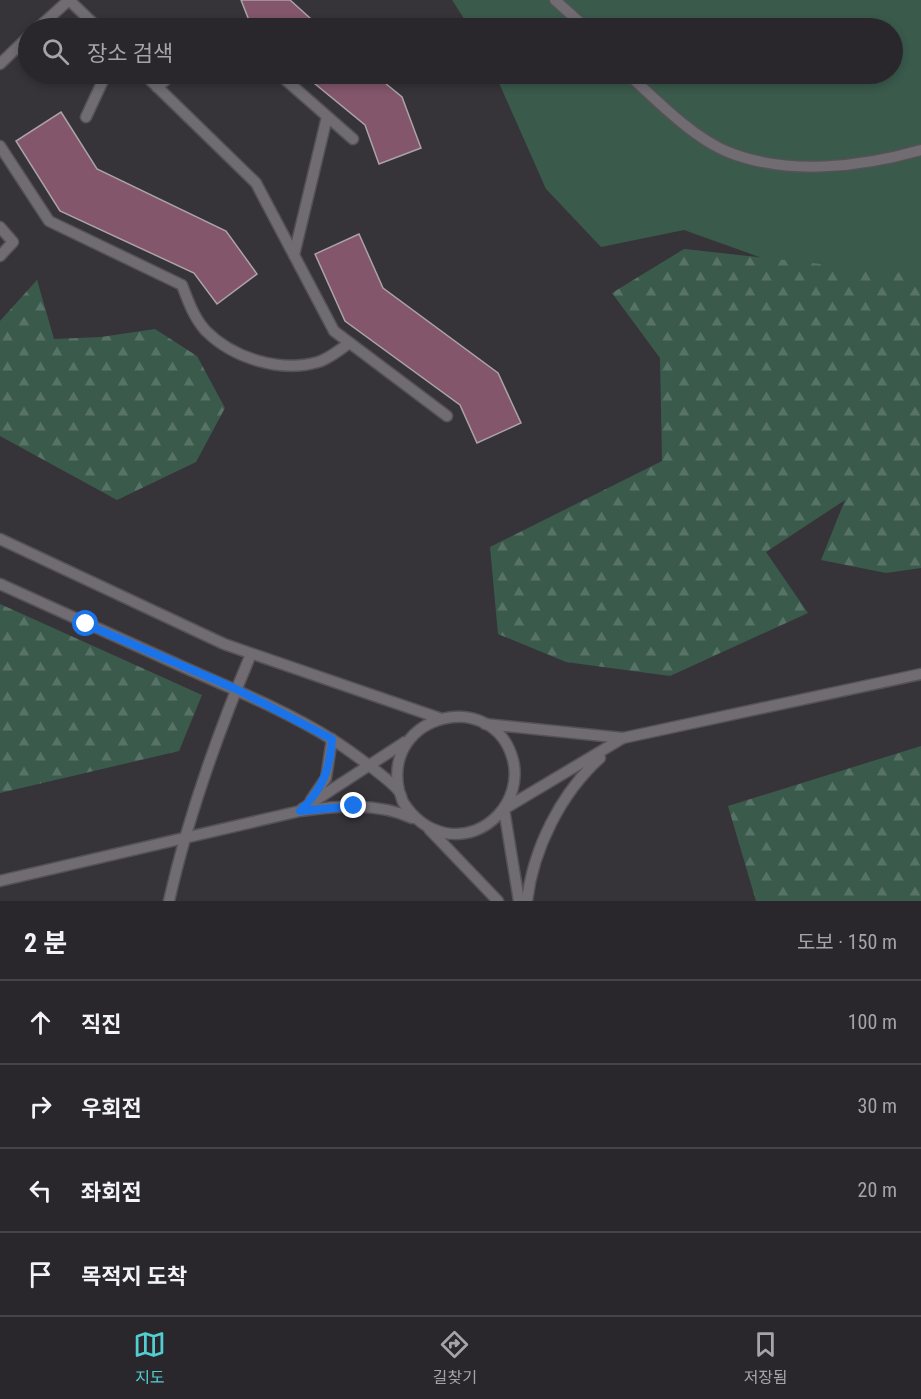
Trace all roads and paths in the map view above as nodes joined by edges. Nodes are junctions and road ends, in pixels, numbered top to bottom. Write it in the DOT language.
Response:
graph roads {
  1 [pos="555,0"];
  2 [pos="49,18"];
  3 [pos="88,18"];
  4 [pos="575,18"];
  5 [pos="18,47"];
  6 [pos="0,64"];
  7 [pos="101,84"];
  8 [pos="154,84"];
  9 [pos="161,84"];
  10 [pos="290,84"];
  11 [pos="638,84"];
  12 [pos="157,87"];
  13 [pos="86,117"];
  14 [pos="327,117"];
  15 [pos="353,139"];
  16 [pos="0,146"];
  17 [pos="921,150"];
  18 [pos="0,227"];
  19 [pos="294,255"];
  20 [pos="0,256"];
  21 [pos="350,344"];
  22 [pos="447,416"];
  23 [pos="0,539"];
  24 [pos="0,584"];
  25 [pos="251,654"];
  26 [pos="921,674"];
  27 [pos="236,689"];
  28 [pos="439,718"];
  29 [pos="484,723"];
  30 [pos="623,738"];
  31 [pos="332,739"];
  32 [pos="408,740"];
  33 [pos="369,767"];
  34 [pos="399,791"];
  35 [pos="504,809"];
  36 [pos="300,811"];
  37 [pos="423,824"];
  38 [pos="183,838"];
  39 [pos="0,881"];
  40 [pos="169,901"];
  41 [pos="498,901"];
  42 [pos="519,901"];
  43 [pos="526,901"];
  1 -- 4 [label="lane"];
  2 -- 3 [label="lane"];
  5 -- 6 [label="lane"];
  7 -- 13 [label="lane"];
  8 -- 12 [label="lane"];
  9 -- 12 [label="lane"];
  10 -- 14 [label="lane"];
  11 -- 17 [label="lane"];
  12 -- 19 [label="lane"];
  14 -- 15 [label="lane"];
  14 -- 19 [label="lane"];
  16 -- 21 [label="lane"];
  18 -- 20 [label="lane"];
  19 -- 21 [label="lane"];
  21 -- 22 [label="lane"];
  23 -- 25 [label="lane"];
  24 -- 27 [label="lane"];
  25 -- 27 [label="lane"];
  25 -- 28 [label="lane"];
  26 -- 30 [label="lane"];
  27 -- 31 [label="lane"];
  27 -- 38 [label="lane"];
  28 -- 29 [label="lane"];
  28 -- 32 [label="lane"];
  29 -- 30 [label="lane"];
  29 -- 35 [label="lane"];
  30 -- 35 [label="lane"];
  30 -- 43 [label="lane"];
  31 -- 33 [label="lane"];
  31 -- 36 [label="lane"];
  32 -- 33 [label="lane"];
  32 -- 34 [label="lane"];
  33 -- 34 [label="lane"];
  33 -- 36 [label="lane"];
  34 -- 37 [label="lane"];
  35 -- 37 [label="lane"];
  35 -- 42 [label="lane"];
  36 -- 37 [label="lane"];
  36 -- 38 [label="lane"];
  37 -- 41 [label="lane"];
  38 -- 39 [label="lane"];
  38 -- 40 [label="lane"];
}
